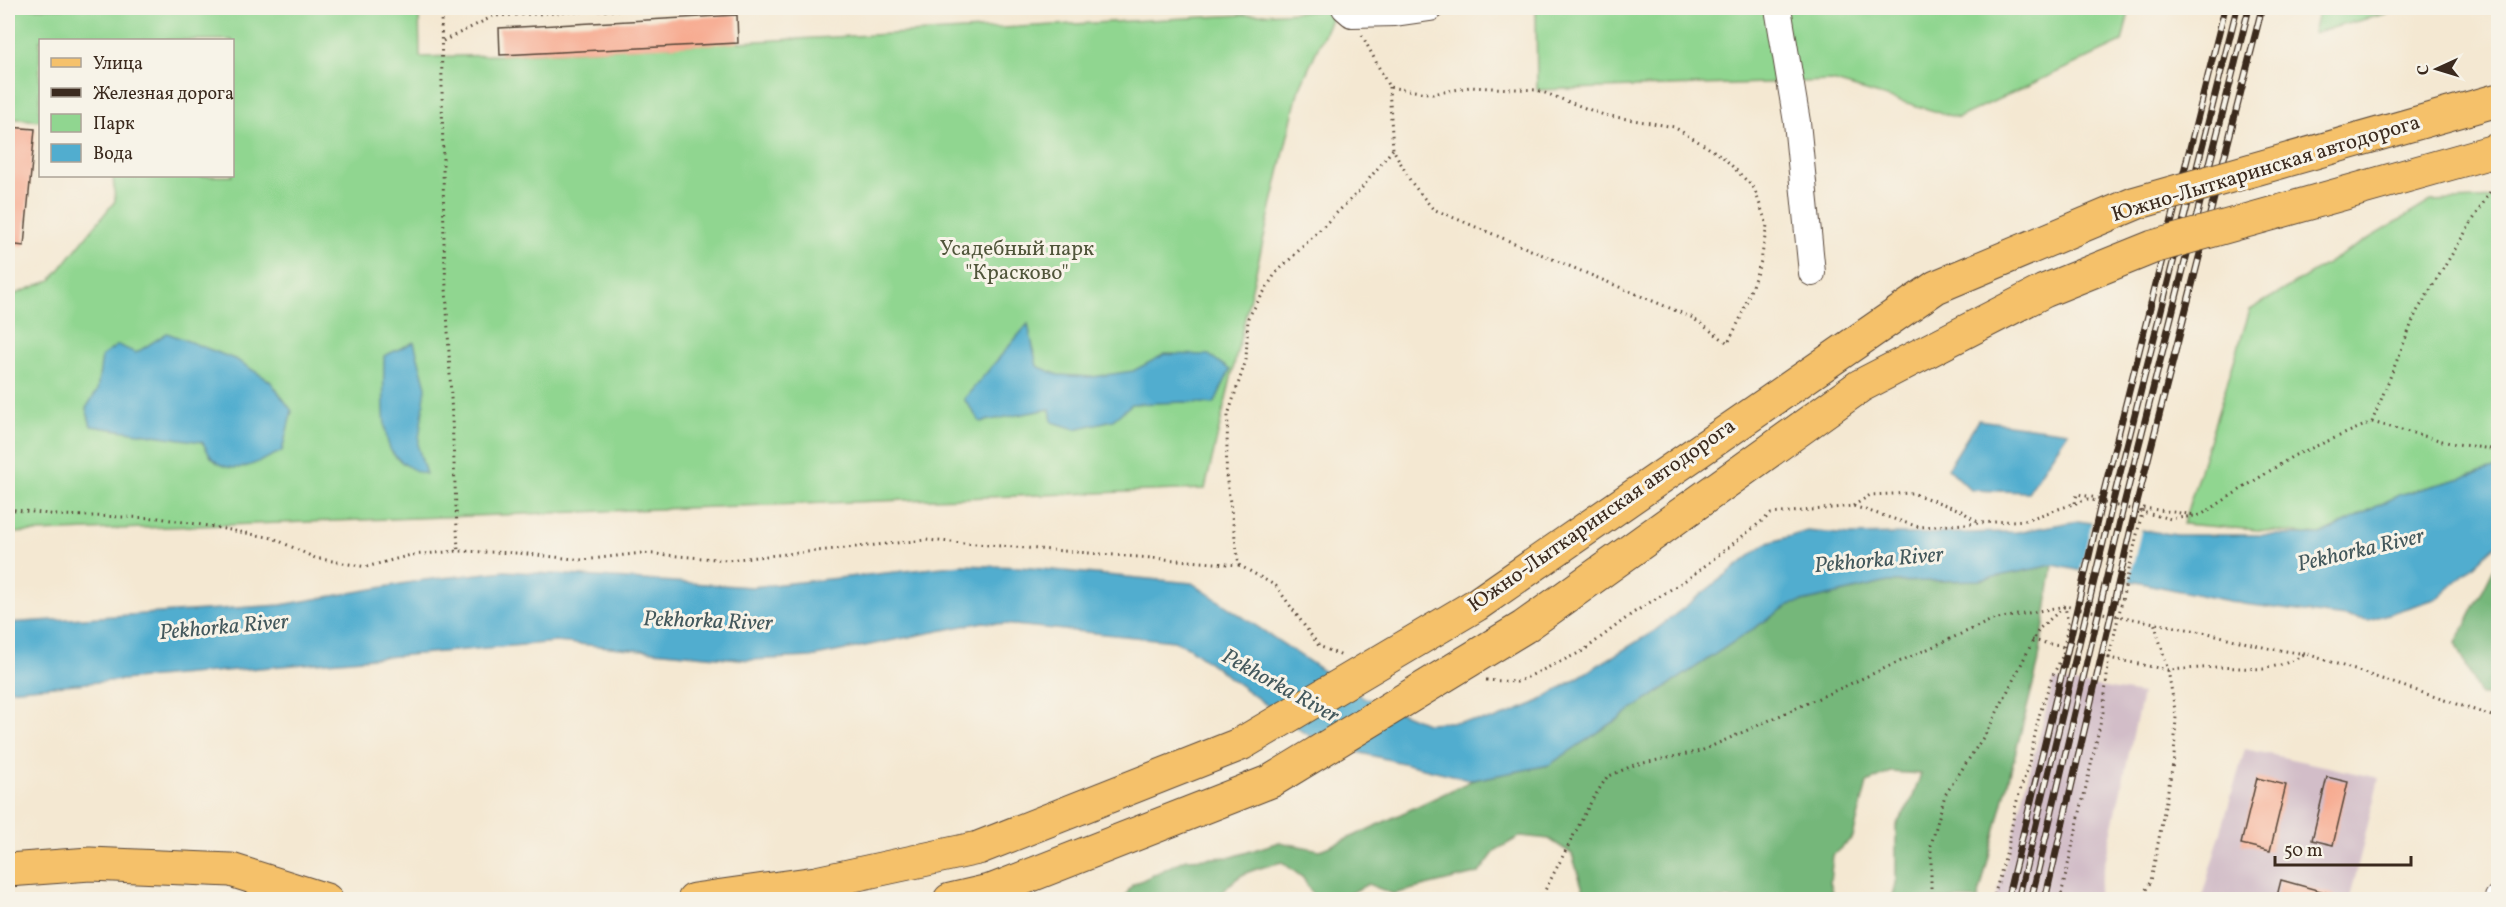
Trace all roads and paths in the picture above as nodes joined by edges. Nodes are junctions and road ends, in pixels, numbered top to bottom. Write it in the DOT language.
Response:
graph roads {
  1 [pos="441,8"];
  2 [pos="654,8"];
  3 [pos="1430,8"];
  4 [pos="1778,8"];
  5 [pos="1348,11"];
  6 [pos="443,41"];
  7 [pos="1389,87"];
  8 [pos="2499,100"];
  9 [pos="1393,149"];
  10 [pos="2499,150"];
  11 [pos="2499,179"];
  12 [pos="1812,273"];
  13 [pos="2372,422"];
  14 [pos="2499,450"];
  15 [pos="2102,499"];
  16 [pos="2075,503"];
  17 [pos="1853,506"];
  18 [pos="8,509"];
  19 [pos="2201,515"];
  20 [pos="1979,523"];
  21 [pos="458,550"];
  22 [pos="1239,565"];
  23 [pos="2065,606"];
  24 [pos="2154,622"];
  25 [pos="2032,640"];
  26 [pos="2068,648"];
  27 [pos="2307,654"];
  28 [pos="2109,658"];
  29 [pos="1349,659"];
  30 [pos="2168,669"];
  31 [pos="1484,680"];
  32 [pos="2499,718"];
  33 [pos="8,870"];
  34 [pos="326,900"];
  35 [pos="694,900"];
  36 [pos="950,900"];
  37 [pos="1540,900"];
  38 [pos="1931,900"];
  39 [pos="1993,900"];
  40 [pos="2060,900"];
  41 [pos="2140,900"];
  1 -- 6 [label="path"];
  2 -- 6 [label="path"];
  3 -- 5 [label="lane"];
  4 -- 12 [label="lane"];
  5 -- 7 [label="path"];
  6 -- 21 [label="path"];
  7 -- 9 [label="path"];
  7 -- 9 [label="path"];
  8 -- 35 [label="main road, Южно-Лыткаринская автодорога, bridge"];
  9 -- 22 [label="path"];
  10 -- 36 [label="main road, Южно-Лыткаринская автодорога, bridge"];
  11 -- 13 [label="path"];
  13 -- 14 [label="path"];
  13 -- 19 [label="path"];
  15 -- 16 [label="path"];
  16 -- 19 [label="path"];
  16 -- 20 [label="path"];
  17 -- 20 [label="path"];
  17 -- 20 [label="path"];
  17 -- 31 [label="path"];
  18 -- 21 [label="path"];
  19 -- 28 [label="path, bridge"];
  21 -- 22 [label="path"];
  22 -- 29 [label="path"];
  23 -- 24 [label="path"];
  23 -- 25 [label="path"];
  23 -- 37 [label="path"];
  23 -- 39 [label="path"];
  24 -- 27 [label="path"];
  24 -- 30 [label="path"];
  25 -- 26 [label="path"];
  25 -- 38 [label="path"];
  27 -- 30 [label="path"];
  27 -- 32 [label="path"];
  28 -- 30 [label="path"];
  28 -- 40 [label="path"];
  30 -- 41 [label="path"];
  33 -- 34 [label="main road"];
}
